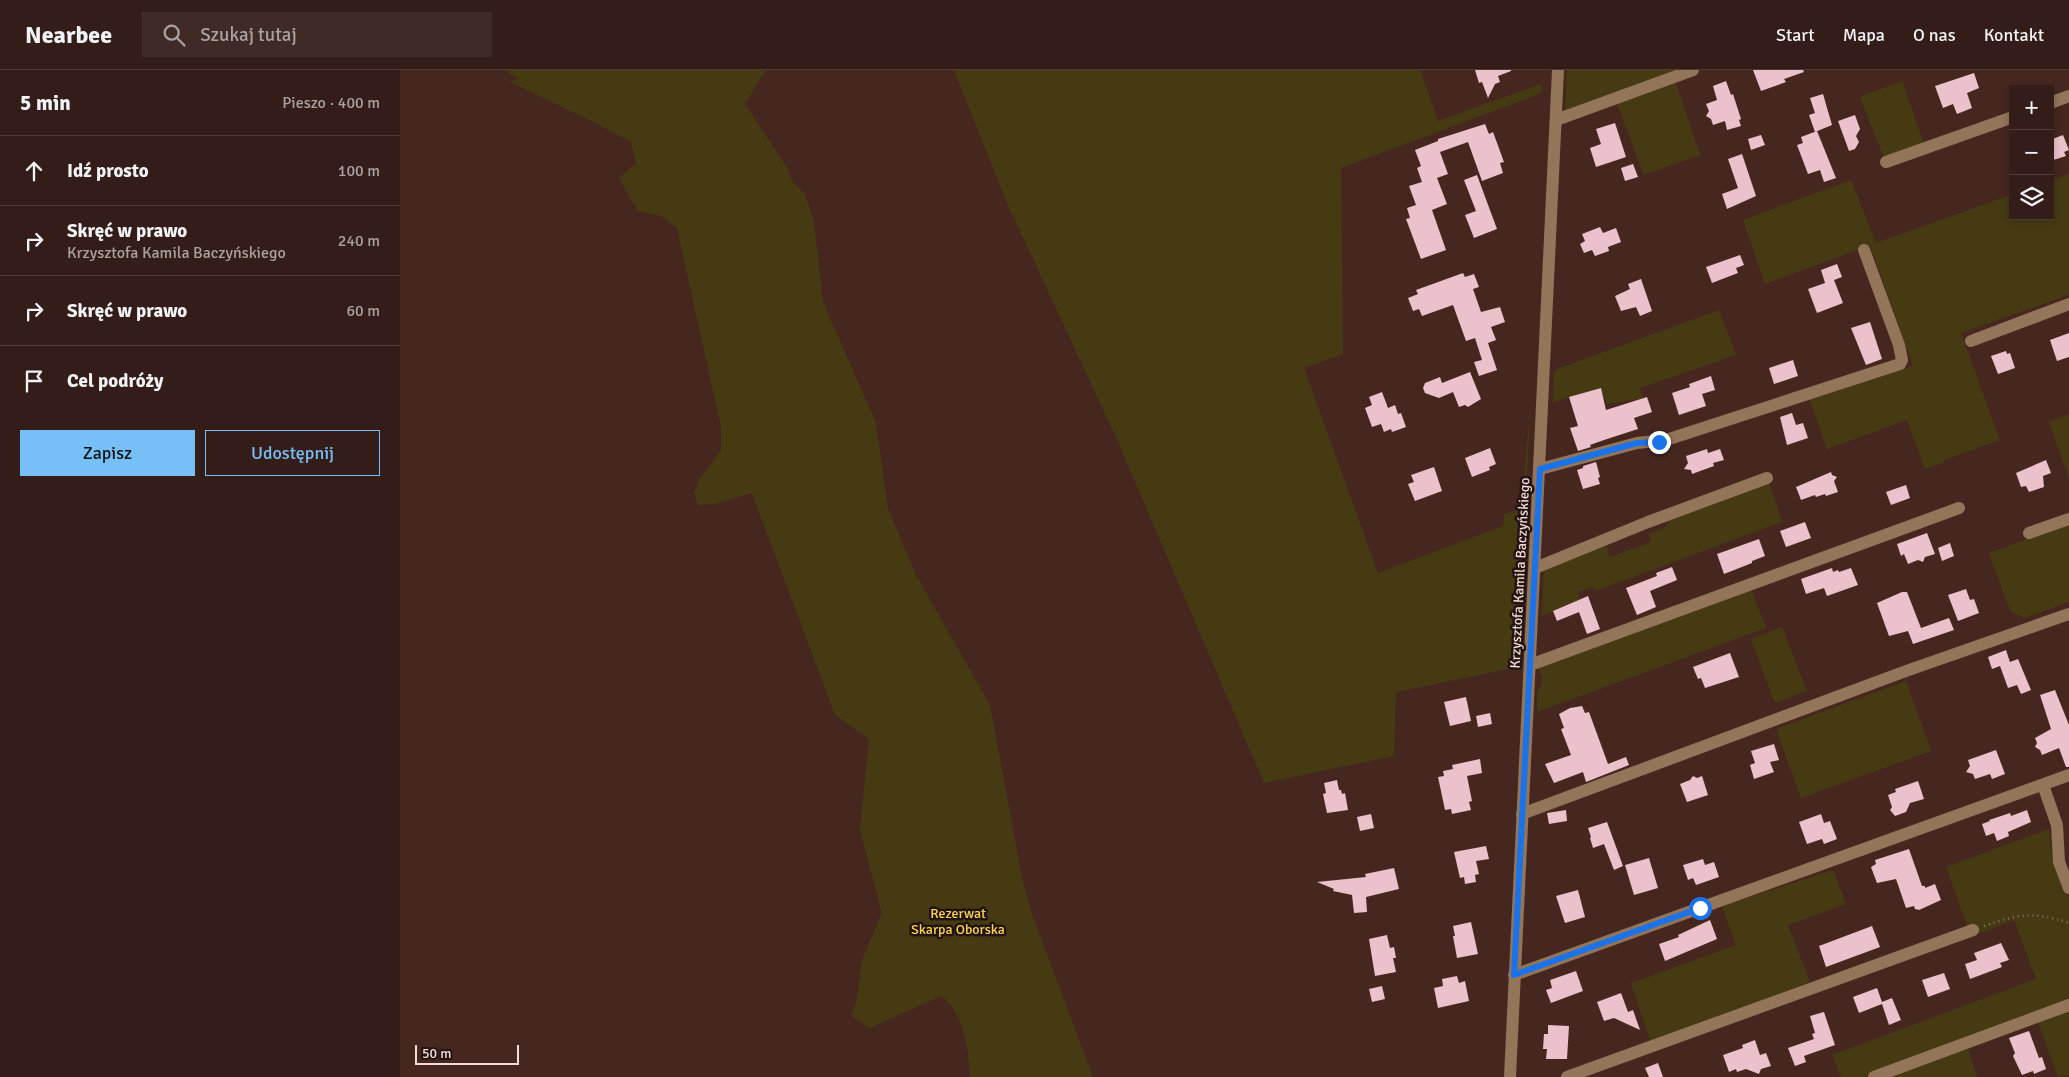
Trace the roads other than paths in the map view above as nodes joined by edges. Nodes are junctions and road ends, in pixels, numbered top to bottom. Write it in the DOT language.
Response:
graph roads {
  1 [pos="1558,70"];
  2 [pos="1693,70"];
  3 [pos="2069,96"];
  4 [pos="2054,102"];
  5 [pos="2009,117"];
  6 [pos="1556,120"];
  7 [pos="1886,162"];
  8 [pos="1864,250"];
  9 [pos="2069,304"];
  10 [pos="1971,341"];
  11 [pos="1540,469"];
  12 [pos="1767,478"];
  13 [pos="1959,508"];
  14 [pos="2069,519"];
  15 [pos="2029,533"];
  16 [pos="1535,568"];
  17 [pos="2069,614"];
  18 [pos="1530,665"];
  19 [pos="2069,775"];
  20 [pos="2043,784"];
  21 [pos="1522,814"];
  22 [pos="2069,888"];
  23 [pos="1973,930"];
  24 [pos="1514,975"];
  25 [pos="2069,1005"];
  26 [pos="1510,1077"];
  27 [pos="1567,1077"];
  28 [pos="1874,1077"];
  1 -- 6 [label="street, Krzysztofa Kamila Baczyńskiego"];
  2 -- 6 [label="street"];
  3 -- 4 [label="street"];
  5 -- 7 [label="street"];
  6 -- 11 [label="street, Krzysztofa Kamila Baczyńskiego"];
  8 -- 11 [label="street"];
  9 -- 10 [label="street"];
  11 -- 16 [label="street, Krzysztofa Kamila Baczyńskiego"];
  12 -- 16 [label="street"];
  13 -- 18 [label="street"];
  14 -- 15 [label="street"];
  16 -- 18 [label="street, Krzysztofa Kamila Baczyńskiego"];
  17 -- 21 [label="street"];
  18 -- 21 [label="street, Krzysztofa Kamila Baczyńskiego"];
  19 -- 20 [label="street"];
  20 -- 22 [label="street"];
  20 -- 24 [label="street"];
  21 -- 24 [label="street, Krzysztofa Kamila Baczyńskiego"];
  23 -- 27 [label="street"];
  24 -- 26 [label="street, Krzysztofa Kamila Baczyńskiego"];
  25 -- 28 [label="street"];
}
